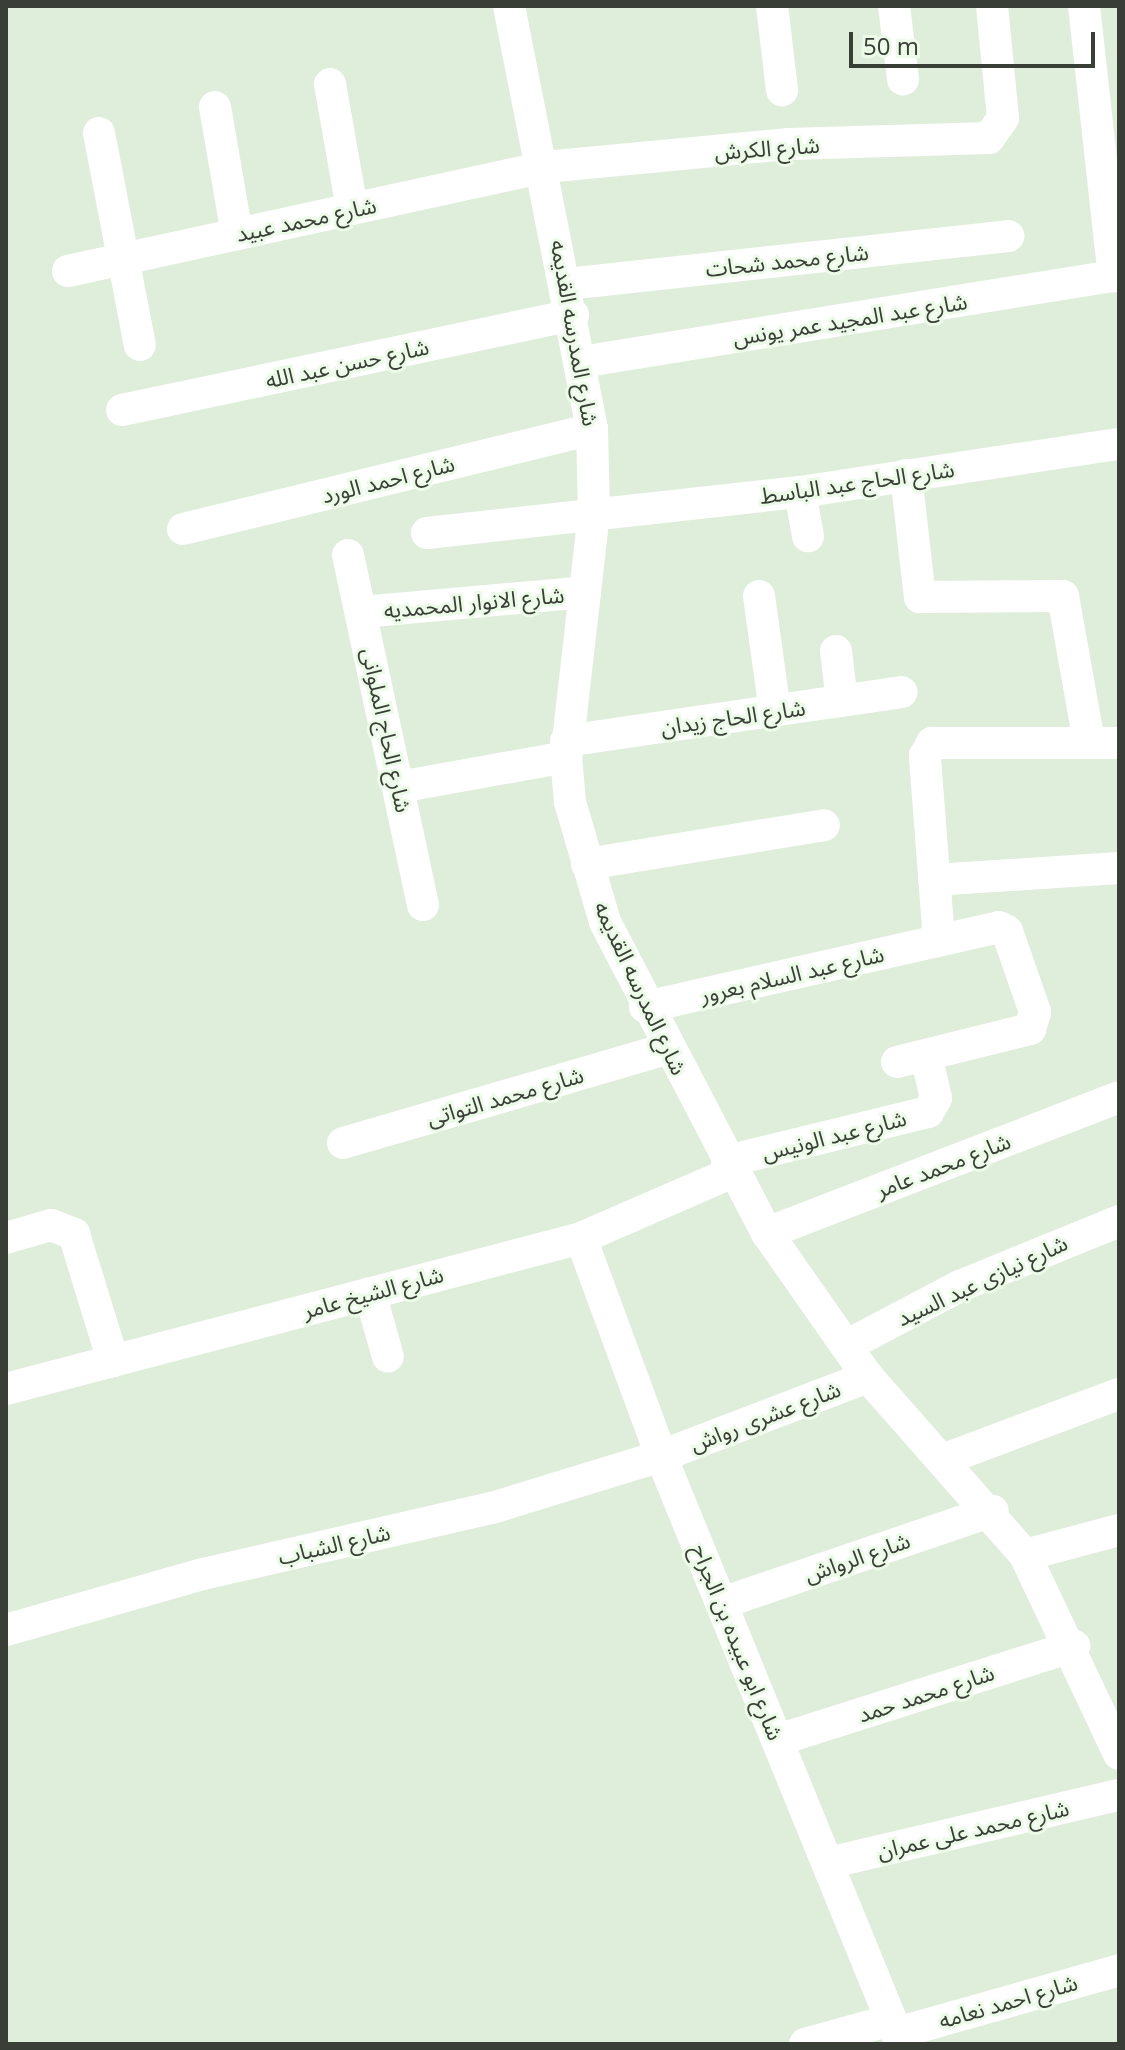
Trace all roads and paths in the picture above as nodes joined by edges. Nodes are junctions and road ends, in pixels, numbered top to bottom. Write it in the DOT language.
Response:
graph roads {
  1 [pos="509,6"];
  2 [pos="772,6"];
  3 [pos="894,6"];
  4 [pos="992,6"];
  5 [pos="1084,6"];
  6 [pos="903,79"];
  7 [pos="330,84"];
  8 [pos="782,90"];
  9 [pos="215,107"];
  10 [pos="99,133"];
  11 [pos="545,167"];
  12 [pos="352,209"];
  13 [pos="237,234"];
  14 [pos="1008,236"];
  15 [pos="124,259"];
  16 [pos="68,271"];
  17 [pos="1117,276"];
  18 [pos="567,284"];
  19 [pos="573,315"];
  20 [pos="140,345"];
  21 [pos="581,362"];
  22 [pos="122,410"];
  23 [pos="592,429"];
  24 [pos="1119,444"];
  25 [pos="906,475"];
  26 [pos="800,492"];
  27 [pos="594,513"];
  28 [pos="183,529"];
  29 [pos="427,533"];
  30 [pos="808,536"];
  31 [pos="348,555"];
  32 [pos="585,592"];
  33 [pos="759,596"];
  34 [pos="362,612"];
  35 [pos="836,651"];
  36 [pos="901,692"];
  37 [pos="842,701"];
  38 [pos="775,711"];
  39 [pos="1104,743"];
  40 [pos="566,749"];
  41 [pos="399,787"];
  42 [pos="824,825"];
  43 [pos="587,864"];
  44 [pos="1119,868"];
  45 [pos="934,880"];
  46 [pos="423,905"];
  47 [pos="999,927"];
  48 [pos="939,940"];
  49 [pos="645,1007"];
  50 [pos="667,1049"];
  51 [pos="1119,1097"];
  52 [pos="343,1143"];
  53 [pos="730,1167"];
  54 [pos="1119,1221"];
  55 [pos="767,1233"];
  56 [pos="6,1238"];
  57 [pos="581,1238"];
  58 [pos="370,1293"];
  59 [pos="848,1345"];
  60 [pos="388,1357"];
  61 [pos="113,1361"];
  62 [pos="868,1377"];
  63 [pos="6,1389"];
  64 [pos="1119,1394"];
  65 [pos="661,1456"];
  66 [pos="945,1459"];
  67 [pos="993,1511"];
  68 [pos="1119,1530"];
  69 [pos="1025,1555"];
  70 [pos="722,1603"];
  71 [pos="6,1630"];
  72 [pos="1074,1646"];
  73 [pos="1107,1689"];
  74 [pos="778,1740"];
  75 [pos="1117,1746"];
  76 [pos="1119,1795"];
  77 [pos="828,1863"];
  78 [pos="1119,1970"];
  79 [pos="897,2032"];
  80 [pos="805,2044"];
  1 -- 11 [label="street, شارع المدرسه القديمه"];
  2 -- 8 [label="street"];
  3 -- 6 [label="street"];
  4 -- 11 [label="street, شارع الكرش"];
  5 -- 17 [label="street"];
  7 -- 12 [label="street"];
  9 -- 13 [label="street"];
  10 -- 15 [label="street"];
  11 -- 12 [label="street, شارع محمد عبيد"];
  11 -- 18 [label="street, شارع المدرسه القديمه"];
  12 -- 13 [label="street, شارع محمد عبيد"];
  13 -- 15 [label="street, شارع محمد عبيد"];
  14 -- 18 [label="street, شارع محمد شحات"];
  15 -- 16 [label="street, شارع محمد عبيد"];
  15 -- 20 [label="street"];
  17 -- 21 [label="street, شارع عبد المجيد عمر يونس"];
  18 -- 19 [label="street, شارع المدرسه القديمه"];
  19 -- 21 [label="street, شارع المدرسه القديمه"];
  19 -- 22 [label="street, شارع حسن عبد الله"];
  21 -- 23 [label="street, شارع المدرسه القديمه"];
  23 -- 27 [label="street, شارع المدرسه القديمه"];
  23 -- 28 [label="street, شارع احمد الورد"];
  24 -- 25 [label="street, شارع الحاج عبد الباسط"];
  25 -- 26 [label="street, شارع الحاج عبد الباسط"];
  25 -- 39 [label="street"];
  26 -- 27 [label="street, شارع الحاج عبد الباسط"];
  26 -- 30 [label="street"];
  27 -- 29 [label="street, شارع الحاج عبد الباسط"];
  27 -- 32 [label="street, شارع المدرسه القديمه"];
  31 -- 34 [label="street, شارع الحاج الملوانى"];
  32 -- 34 [label="street, شارع الانوار المحمديه"];
  32 -- 40 [label="street, شارع المدرسه القديمه"];
  33 -- 38 [label="street"];
  34 -- 41 [label="street, شارع الحاج الملوانى"];
  35 -- 37 [label="street"];
  36 -- 37 [label="street, شارع الحاج زيدان"];
  37 -- 38 [label="street, شارع الحاج زيدان"];
  38 -- 40 [label="street, شارع الحاج زيدان"];
  39 -- 45 [label="street"];
  40 -- 41 [label="street, شارع الحاج زيدان"];
  40 -- 43 [label="street, شارع المدرسه القديمه"];
  41 -- 46 [label="street, شارع الحاج الملوانى"];
  42 -- 43 [label="street"];
  43 -- 49 [label="street, شارع المدرسه القديمه"];
  44 -- 45 [label="street"];
  45 -- 48 [label="street"];
  47 -- 48 [label="street, شارع عبد السلام بعرور"];
  47 -- 53 [label="street, شارع عبد الونيس"];
  48 -- 49 [label="street, شارع عبد السلام بعرور"];
  49 -- 50 [label="street, شارع المدرسه القديمه"];
  50 -- 52 [label="street, شارع محمد التواتى"];
  50 -- 53 [label="street, شارع المدرسه القديمه"];
  51 -- 55 [label="street, شارع محمد عامر"];
  53 -- 55 [label="street, شارع المدرسه القديمه"];
  53 -- 57 [label="street, شارع الشيخ عامر"];
  54 -- 59 [label="street, شارع نيازى عبد السيد"];
  55 -- 59 [label="street, شارع المدرسه القديمه"];
  56 -- 61 [label="street"];
  57 -- 58 [label="street, شارع الشيخ عامر"];
  57 -- 65 [label="street, شارع ابو عبيده بن الجراح"];
  58 -- 60 [label="street"];
  58 -- 61 [label="street, شارع الشيخ عامر"];
  59 -- 62 [label="street, شارع المدرسه القديمه"];
  61 -- 63 [label="street, شارع الشيخ عامر"];
  62 -- 65 [label="street, شارع عشرى رواش"];
  62 -- 66 [label="street, شارع المدرسه القديمه"];
  64 -- 66 [label="street"];
  65 -- 70 [label="street, شارع ابو عبيده بن الجراح"];
  65 -- 71 [label="street, شارع الشباب"];
  66 -- 67 [label="street, شارع المدرسه القديمه"];
  67 -- 69 [label="street, شارع المدرسه القديمه"];
  67 -- 70 [label="street, شارع الرواش"];
  68 -- 69 [label="street"];
  69 -- 72 [label="street, شارع المدرسه القديمه"];
  70 -- 74 [label="street, شارع ابو عبيده بن الجراح"];
  72 -- 73 [label="street, شارع المدرسه القديمه"];
  72 -- 74 [label="street, شارع محمد حمد"];
  73 -- 75 [label="street, شارع المدرسه القديمه"];
  74 -- 77 [label="street, شارع ابو عبيده بن الجراح"];
  76 -- 77 [label="street, شارع محمد على عمران"];
  77 -- 79 [label="street, شارع ابو عبيده بن الجراح"];
  78 -- 79 [label="street, شارع احمد نعامه"];
  79 -- 80 [label="street, شارع احمد نعامه"];
}
